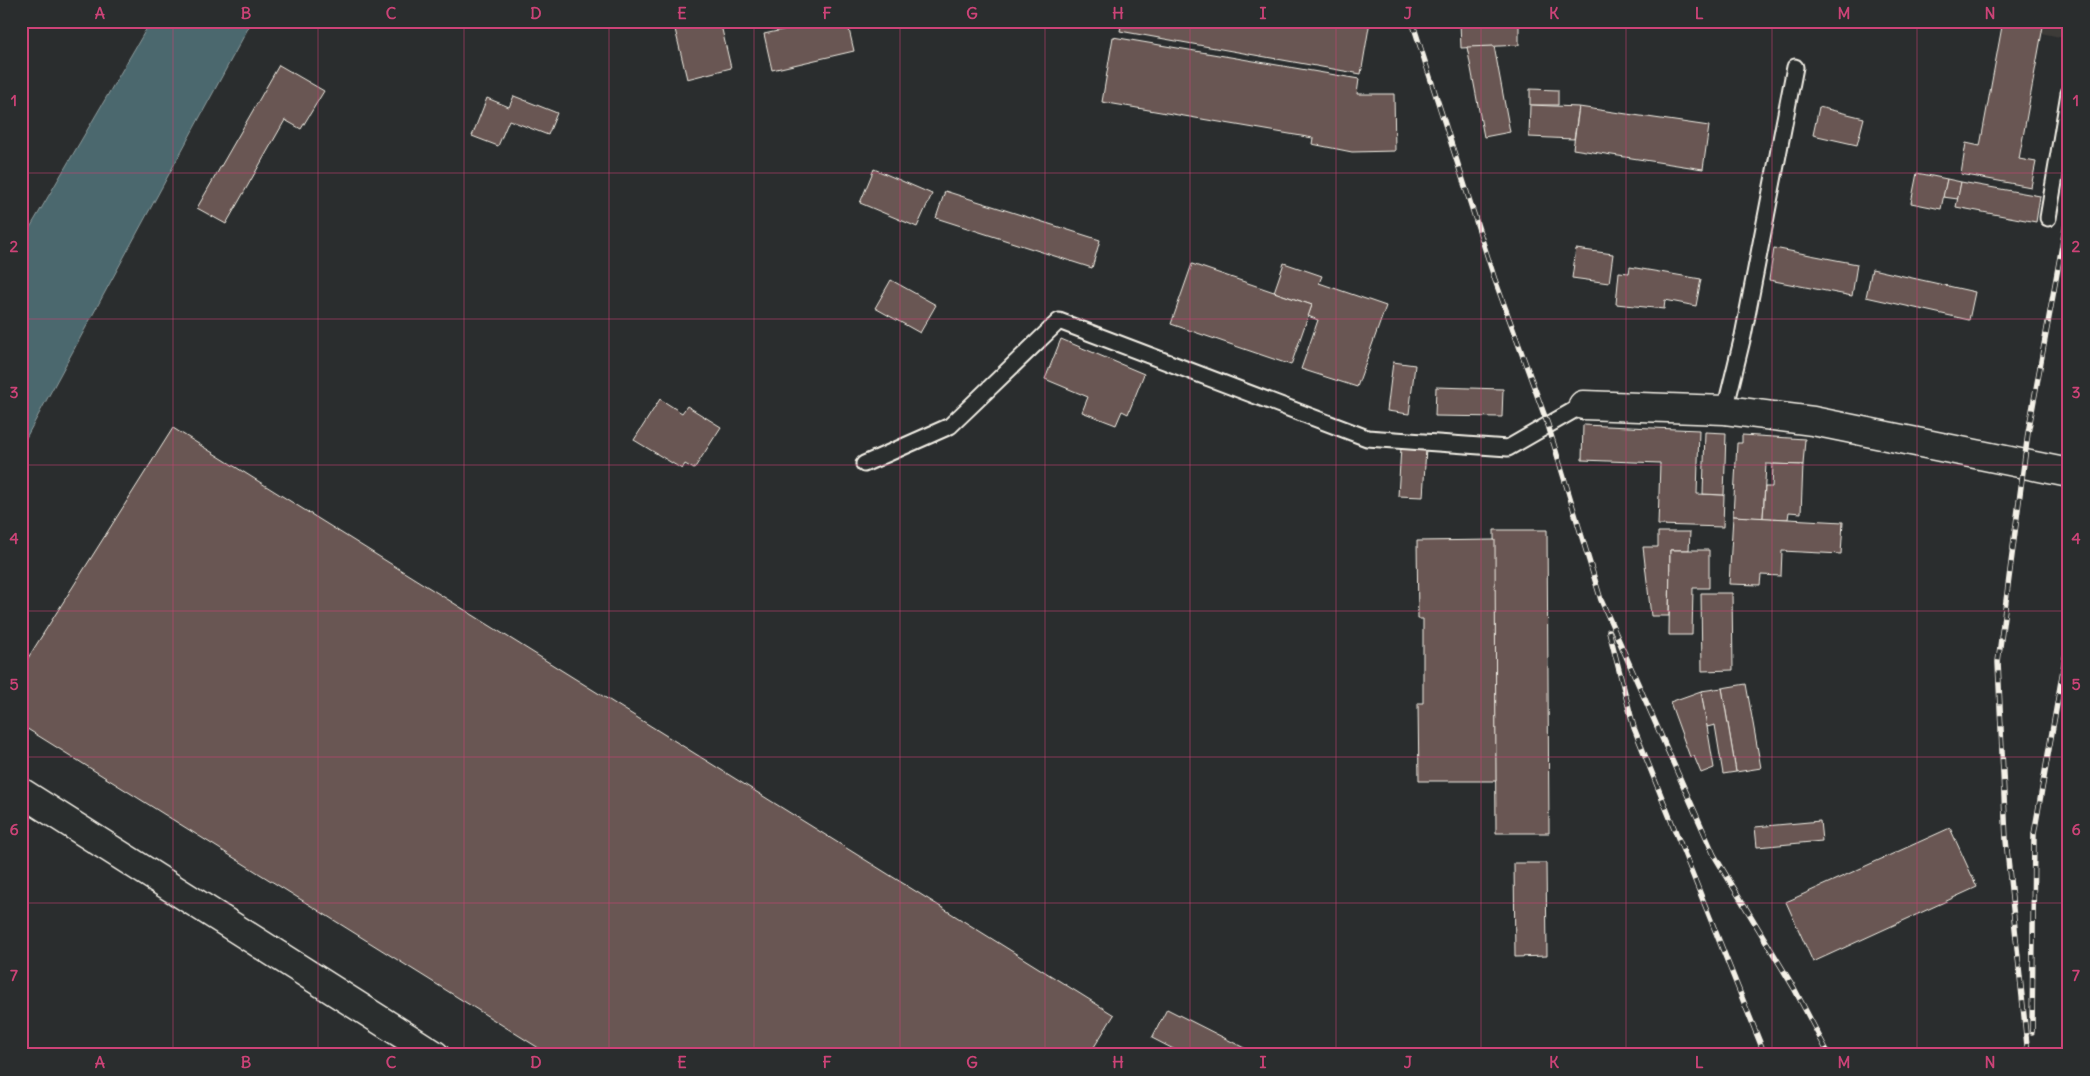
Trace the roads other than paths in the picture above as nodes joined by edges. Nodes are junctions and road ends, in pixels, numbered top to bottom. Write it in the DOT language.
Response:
graph roads {
  1 [pos="1795,67"];
  2 [pos="2069,93"];
  3 [pos="2048,218"];
  4 [pos="1583,405"];
  5 [pos="1725,410"];
  6 [pos="864,464"];
  7 [pos="2069,473"];
  8 [pos="21,792"];
  9 [pos="436,1055"];
  1 -- 5 [label="lane"];
  2 -- 3 [label="lane"];
  4 -- 5 [label="street"];
  4 -- 6 [label="lane"];
  5 -- 7 [label="street"];
  8 -- 9 [label="street"];
}
